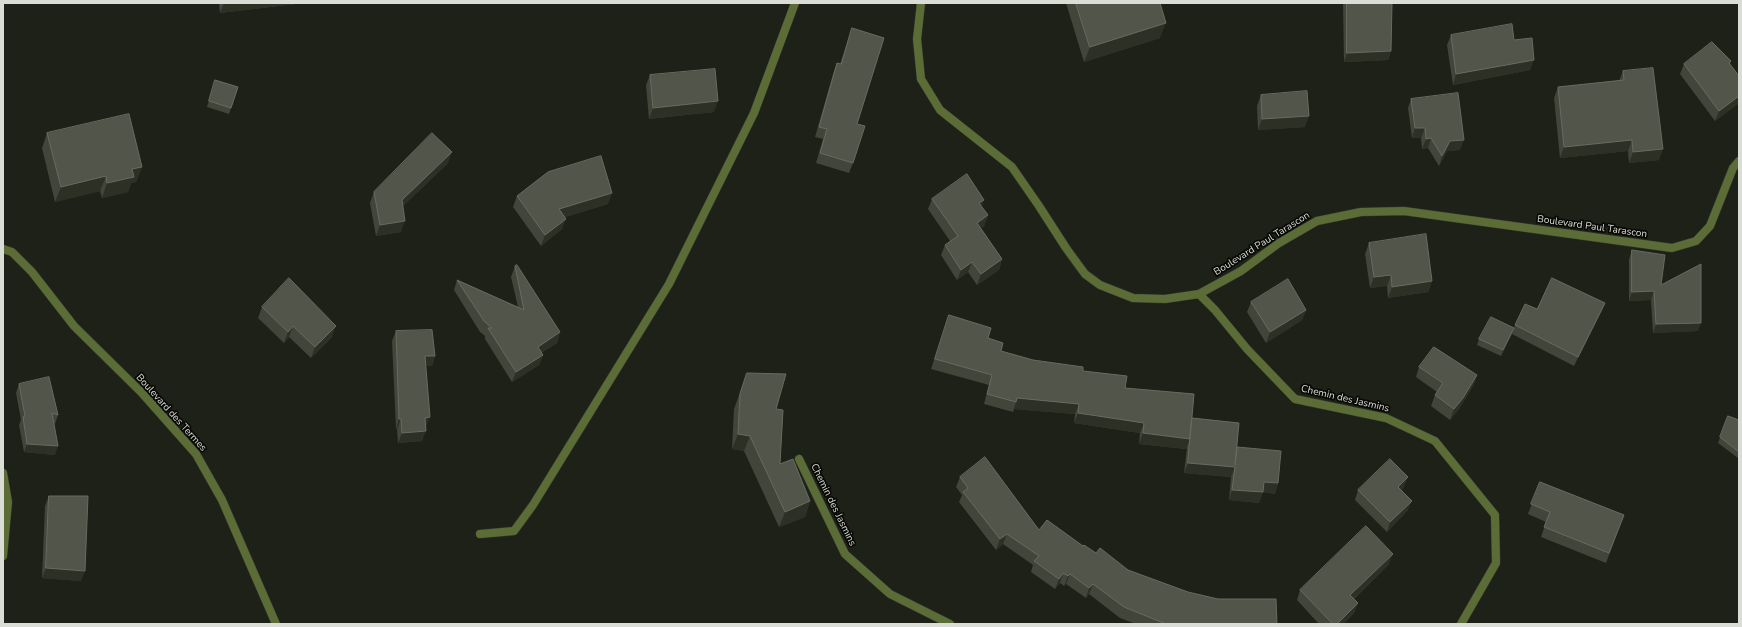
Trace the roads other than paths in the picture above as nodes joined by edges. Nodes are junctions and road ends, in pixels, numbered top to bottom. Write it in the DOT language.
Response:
graph roads {
  1 [pos="794,3"];
  2 [pos="921,3"];
  3 [pos="1739,161"];
  4 [pos="3,248"];
  5 [pos="1198,294"];
  6 [pos="799,459"];
  7 [pos="3,473"];
  8 [pos="480,534"];
  9 [pos="3,556"];
  10 [pos="276,624"];
  11 [pos="950,624"];
  12 [pos="1461,624"];
  1 -- 8 [label="street"];
  2 -- 5 [label="street, Boulevard Paul Tarascon"];
  3 -- 5 [label="street, Boulevard Paul Tarascon"];
  4 -- 10 [label="street, Boulevard des Termes"];
  5 -- 12 [label="street, Chemin des Jasmins"];
  6 -- 11 [label="street, Chemin des Jasmins"];
  7 -- 9 [label="street"];
}
